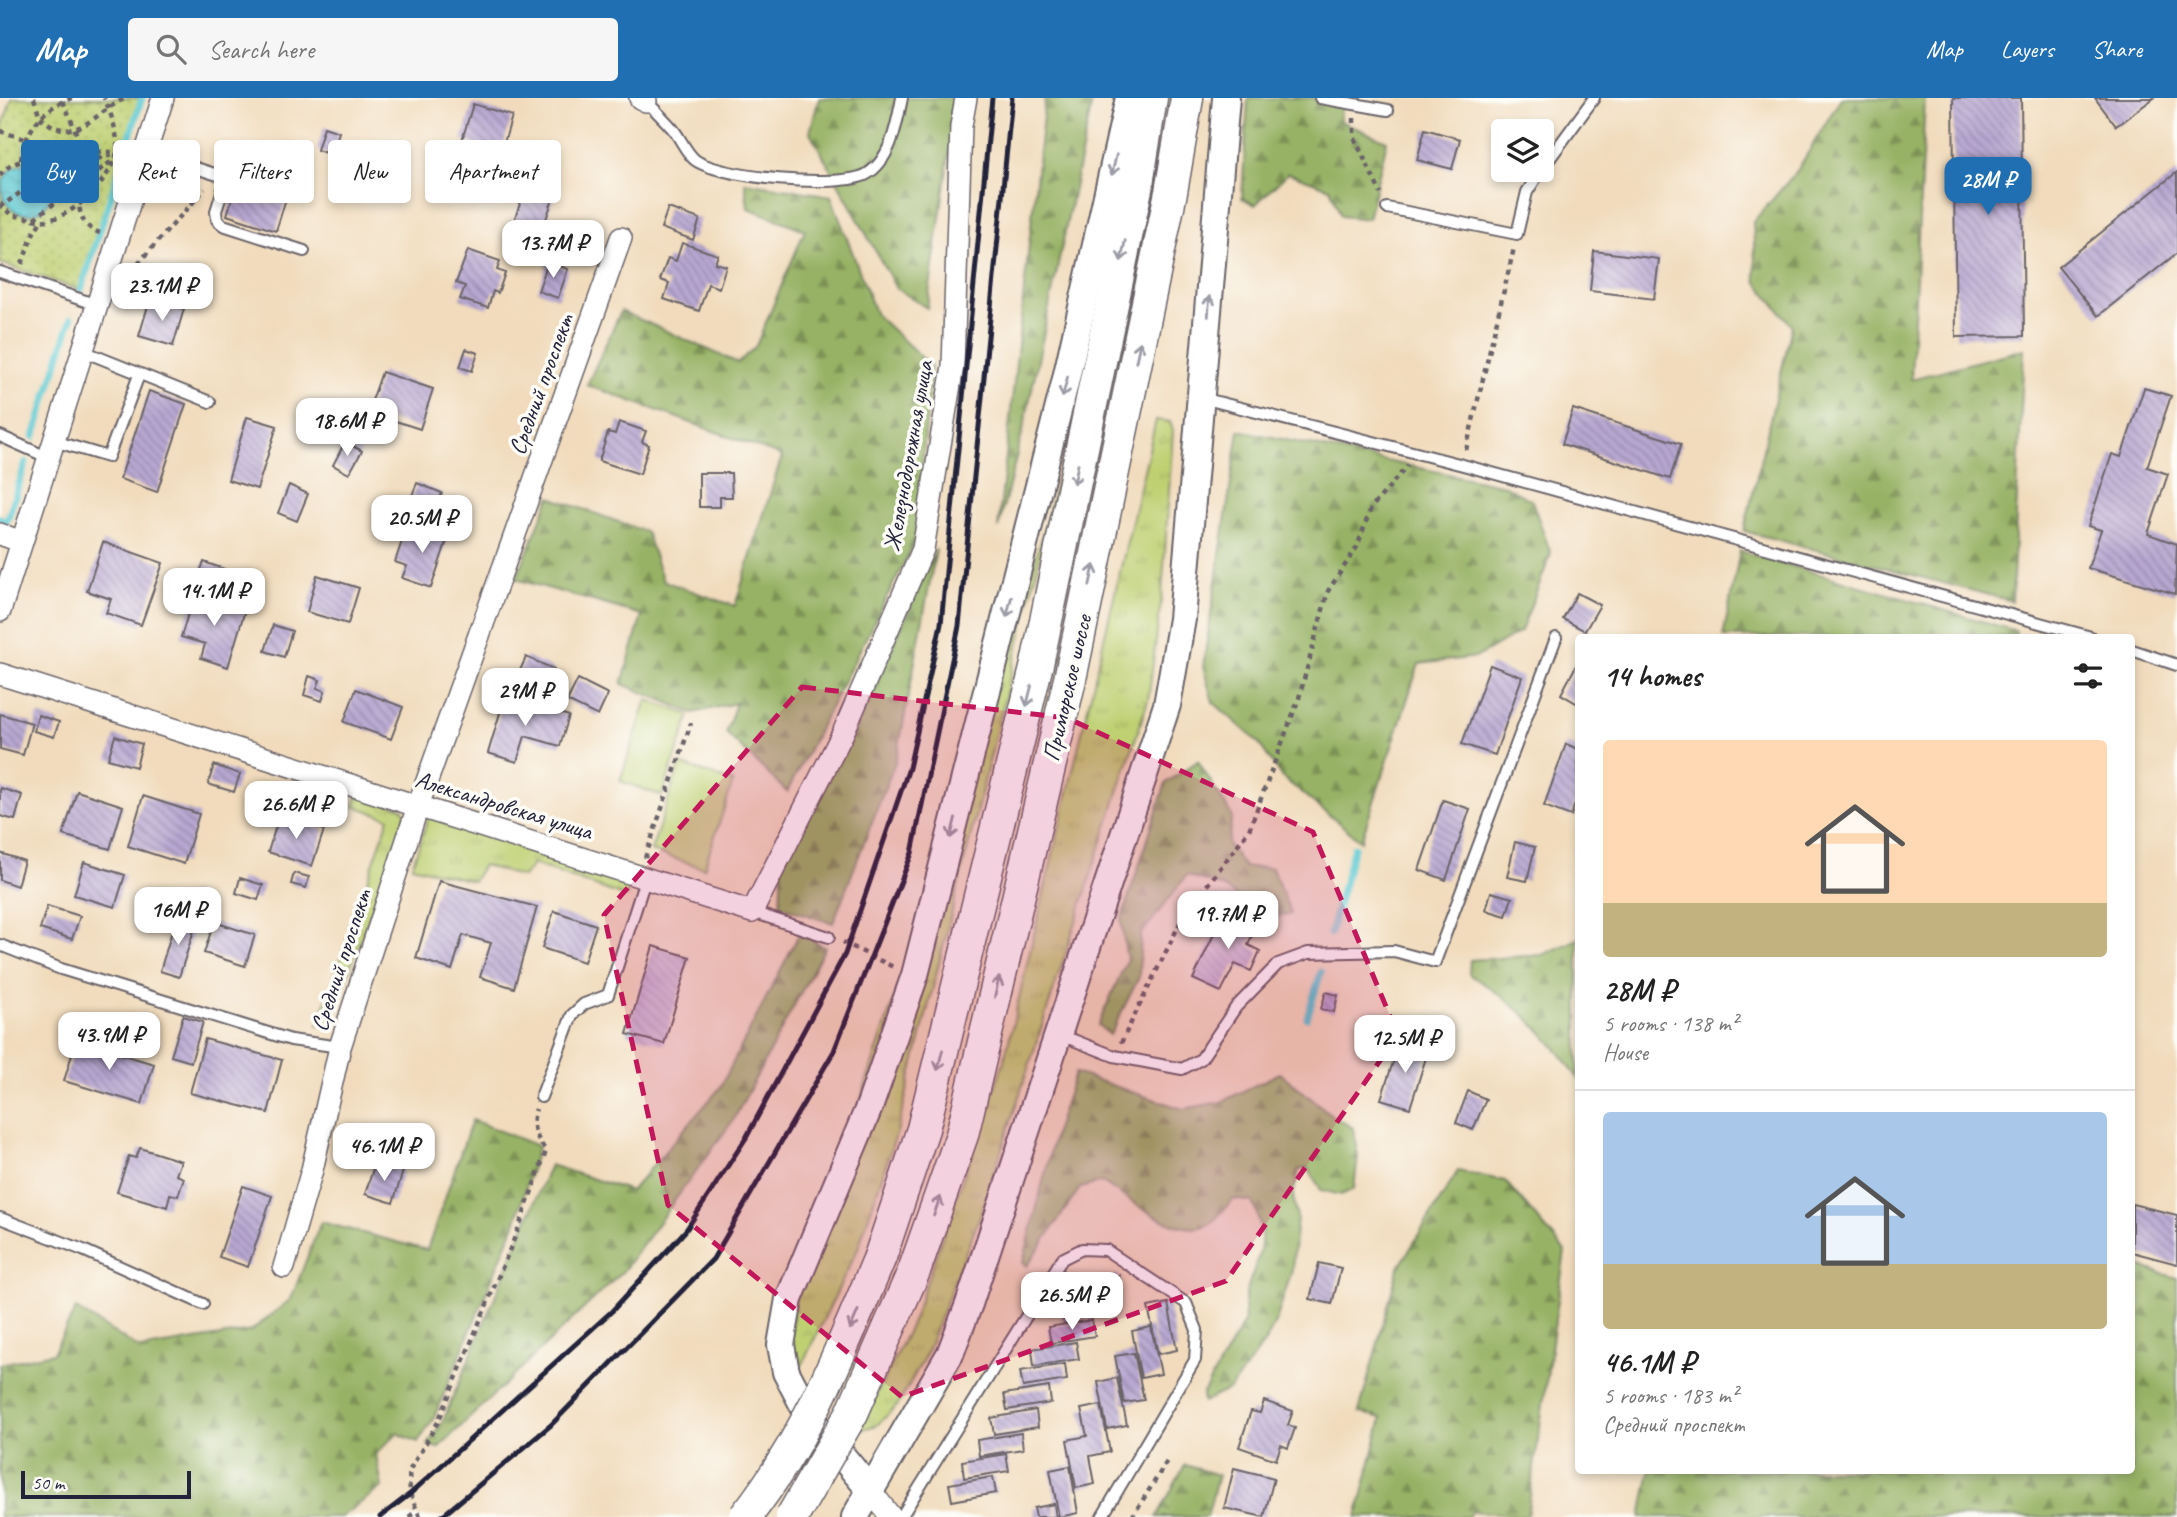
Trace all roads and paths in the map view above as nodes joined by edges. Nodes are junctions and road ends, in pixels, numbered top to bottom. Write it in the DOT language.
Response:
graph roads {
  1 [pos="34,98"];
  2 [pos="73,98"];
  3 [pos="104,98"];
  4 [pos="126,98"];
  5 [pos="163,98"];
  6 [pos="902,98"];
  7 [pos="965,98"];
  8 [pos="1129,98"];
  9 [pos="1151,98"];
  10 [pos="1187,98"];
  11 [pos="1226,98"];
  12 [pos="1320,98"];
  13 [pos="1594,98"];
  14 [pos="643,100"];
  15 [pos="63,101"];
  16 [pos="1354,105"];
  17 [pos="109,109"];
  18 [pos="1388,110"];
  19 [pos="40,117"];
  20 [pos="74,129"];
  21 [pos="0,131"];
  22 [pos="26,139"];
  23 [pos="77,140"];
  24 [pos="114,140"];
  25 [pos="150,140"];
  26 [pos="1554,152"];
  27 [pos="113,157"];
  28 [pos="21,160"];
  29 [pos="113,160"];
  30 [pos="99,168"];
  31 [pos="0,176"];
  32 [pos="1533,182"];
  33 [pos="214,184"];
  34 [pos="21,191"];
  35 [pos="57,203"];
  36 [pos="130,203"];
  37 [pos="217,203"];
  38 [pos="79,204"];
  39 [pos="2,206"];
  40 [pos="1387,208"];
  41 [pos="44,214"];
  42 [pos="33,219"];
  43 [pos="41,222"];
  44 [pos="89,229"];
  45 [pos="1517,234"];
  46 [pos="621,239"];
  47 [pos="304,251"];
  48 [pos="22,267"];
  49 [pos="0,272"];
  50 [pos="128,275"];
  51 [pos="97,305"];
  52 [pos="83,352"];
  53 [pos="139,375"];
  54 [pos="1202,398"];
  55 [pos="210,401"];
  56 [pos="0,436"];
  57 [pos="52,449"];
  58 [pos="1418,454"];
  59 [pos="1463,465"];
  60 [pos="0,534"];
  61 [pos="22,542"];
  62 [pos="0,611"];
  63 [pos="2080,634"];
  64 [pos="1556,638"];
  65 [pos="2135,651"];
  66 [pos="2177,665"];
  67 [pos="0,674"];
  68 [pos="691,723"];
  69 [pos="418,806"];
  70 [pos="643,876"];
  71 [pos="752,912"];
  72 [pos="829,937"];
  73 [pos="0,945"];
  74 [pos="915,975"];
  75 [pos="1058,1034"];
  76 [pos="340,1047"];
  77 [pos="1114,1056"];
  78 [pos="541,1097"];
  79 [pos="0,1218"];
  80 [pos="284,1267"];
  81 [pos="203,1304"];
  82 [pos="1168,1460"];
  83 [pos="870,1490"];
  84 [pos="416,1511"];
  85 [pos="409,1517"];
  86 [pos="420,1517"];
  87 [pos="745,1517"];
  88 [pos="792,1517"];
  89 [pos="855,1517"];
  90 [pos="891,1517"];
  91 [pos="901,1517"];
  92 [pos="1102,1517"];
  93 [pos="1132,1517"];
  1 -- 19 [label="path"];
  2 -- 15 [label="path"];
  3 -- 17 [label="path"];
  4 -- 17 [label="path"];
  5 -- 25 [label="street"];
  6 -- 14 [label="lane"];
  7 -- 71 [label="street, Железнодорожная улица"];
  8 -- 74 [label="street, one-way"];
  9 -- 87 [label="main road, Приморское шоссе, one-way, bridge"];
  88 -- 10 [label="main road, Приморское шоссе, one-way, bridge"];
  54 -- 11 [label="street, one-way"];
  12 -- 16 [label="lane"];
  13 -- 26 [label="lane"];
  15 -- 19 [label="path"];
  15 -- 20 [label="path"];
  16 -- 18 [label="lane"];
  16 -- 40 [label="path"];
  17 -- 20 [label="path"];
  17 -- 24 [label="path"];
  19 -- 20 [label="path"];
  19 -- 22 [label="path"];
  20 -- 23 [label="path"];
  21 -- 22 [label="path"];
  27 -- 30 [label="path"];
  28 -- 31 [label="path"];
  29 -- 38 [label="path"];
  32 -- 45 [label="lane"];
  33 -- 50 [label="path"];
  34 -- 39 [label="path"];
  35 -- 41 [label="path"];
  36 -- 51 [label="street"];
  37 -- 47 [label="lane"];
  38 -- 43 [label="path"];
  38 -- 44 [label="path"];
  39 -- 42 [label="path"];
  40 -- 45 [label="lane"];
  41 -- 42 [label="path"];
  41 -- 43 [label="path"];
  42 -- 43 [label="path"];
  43 -- 48 [label="path"];
  45 -- 59 [label="path"];
  46 -- 69 [label="street, Средний проспект"];
  49 -- 51 [label="lane"];
  51 -- 52 [label="street"];
  52 -- 53 [label="lane"];
  52 -- 57 [label="street"];
  53 -- 55 [label="lane"];
  53 -- 57 [label="lane"];
  54 -- 58 [label="lane"];
  54 -- 75 [label="street"];
  56 -- 57 [label="lane"];
  57 -- 61 [label="street"];
  58 -- 59 [label="lane"];
  58 -- 77 [label="path"];
  59 -- 63 [label="lane"];
  60 -- 61 [label="street"];
  61 -- 62 [label="street"];
  64 -- 77 [label="lane"];
  65 -- 66 [label="lane"];
  67 -- 69 [label="street, Александровская улица"];
  68 -- 70 [label="path"];
  69 -- 70 [label="street, Александровская улица"];
  69 -- 76 [label="street, Средний проспект"];
  70 -- 71 [label="street, Александровская улица"];
  70 -- 78 [label="lane"];
  71 -- 72 [label="lane"];
  72 -- 74 [label="path"];
  73 -- 76 [label="lane"];
  74 -- 83 [label="street"];
  75 -- 77 [label="lane"];
  75 -- 83 [label="street"];
  76 -- 80 [label="street, Средний проспект"];
  78 -- 84 [label="path"];
  79 -- 81 [label="lane"];
  82 -- 93 [label="path"];
  83 -- 89 [label="street"];
  83 -- 90 [label="street"];
  84 -- 85 [label="path"];
  84 -- 86 [label="path"];
  91 -- 92 [label="lane"];
}
